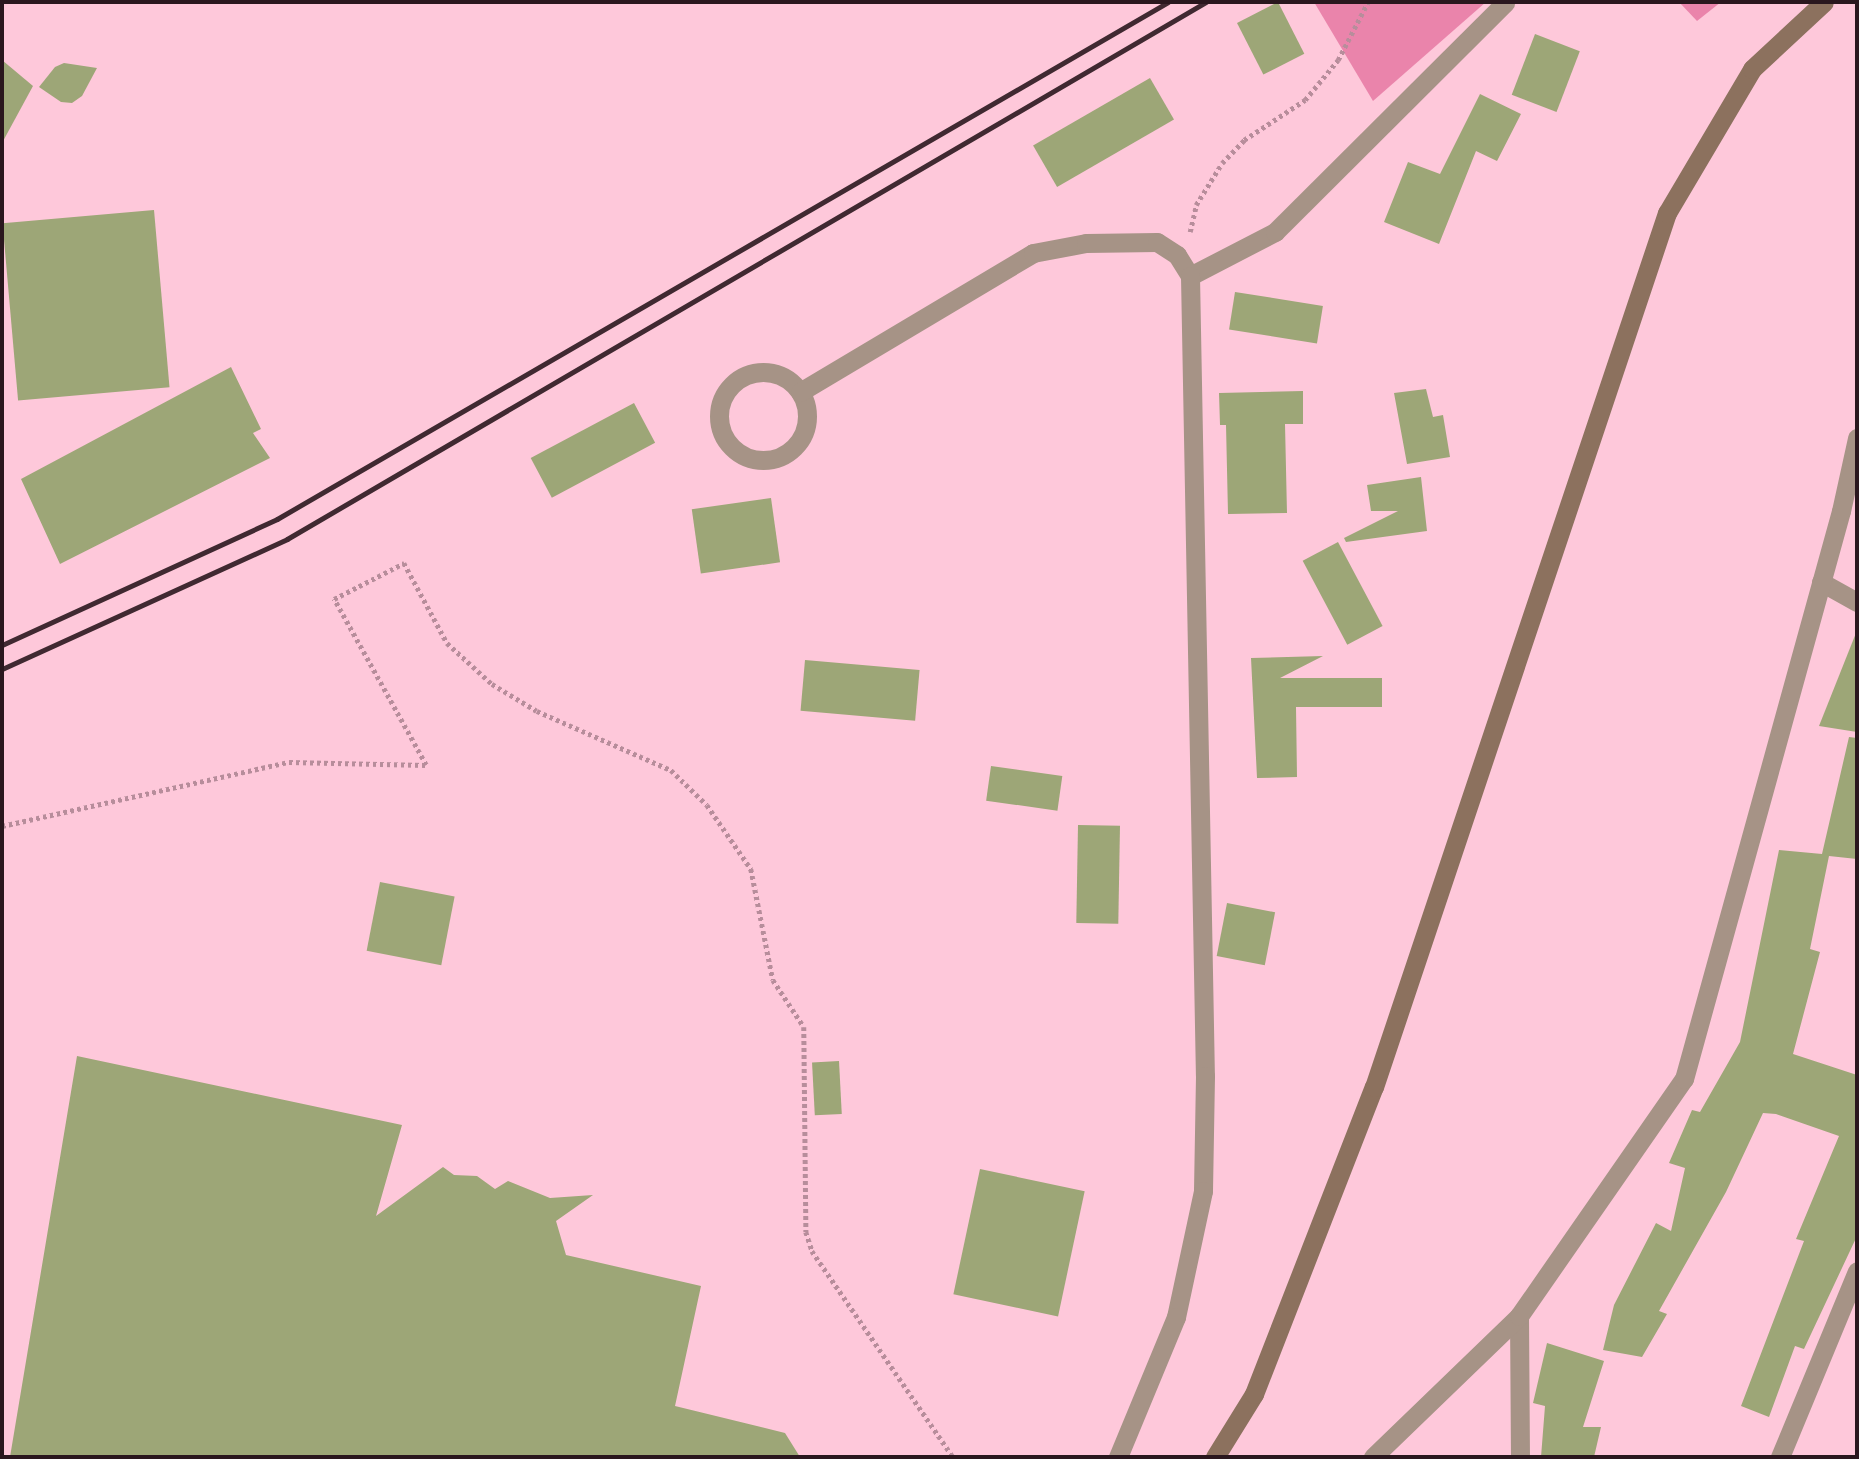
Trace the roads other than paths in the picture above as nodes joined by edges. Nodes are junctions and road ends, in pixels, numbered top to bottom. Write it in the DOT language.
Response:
graph roads {
  1 [pos="1824,2"];
  2 [pos="1505,3"];
  3 [pos="1190,276"];
  4 [pos="800,392"];
  5 [pos="1857,438"];
  6 [pos="1821,582"];
  7 [pos="1857,603"];
  8 [pos="1857,1271"];
  9 [pos="1519,1316"];
  10 [pos="1118,1457"];
  11 [pos="1215,1457"];
  12 [pos="1373,1457"];
  13 [pos="1520,1457"];
  14 [pos="1780,1457"];
  1 -- 11 [label="main road"];
  2 -- 3 [label="street"];
  3 -- 4 [label="street"];
  3 -- 10 [label="street"];
  4 -- 4 [label="street"];
  5 -- 6 [label="street"];
  6 -- 7 [label="street"];
  6 -- 9 [label="street"];
  8 -- 14 [label="street"];
  9 -- 12 [label="street"];
  9 -- 13 [label="street"];
}
